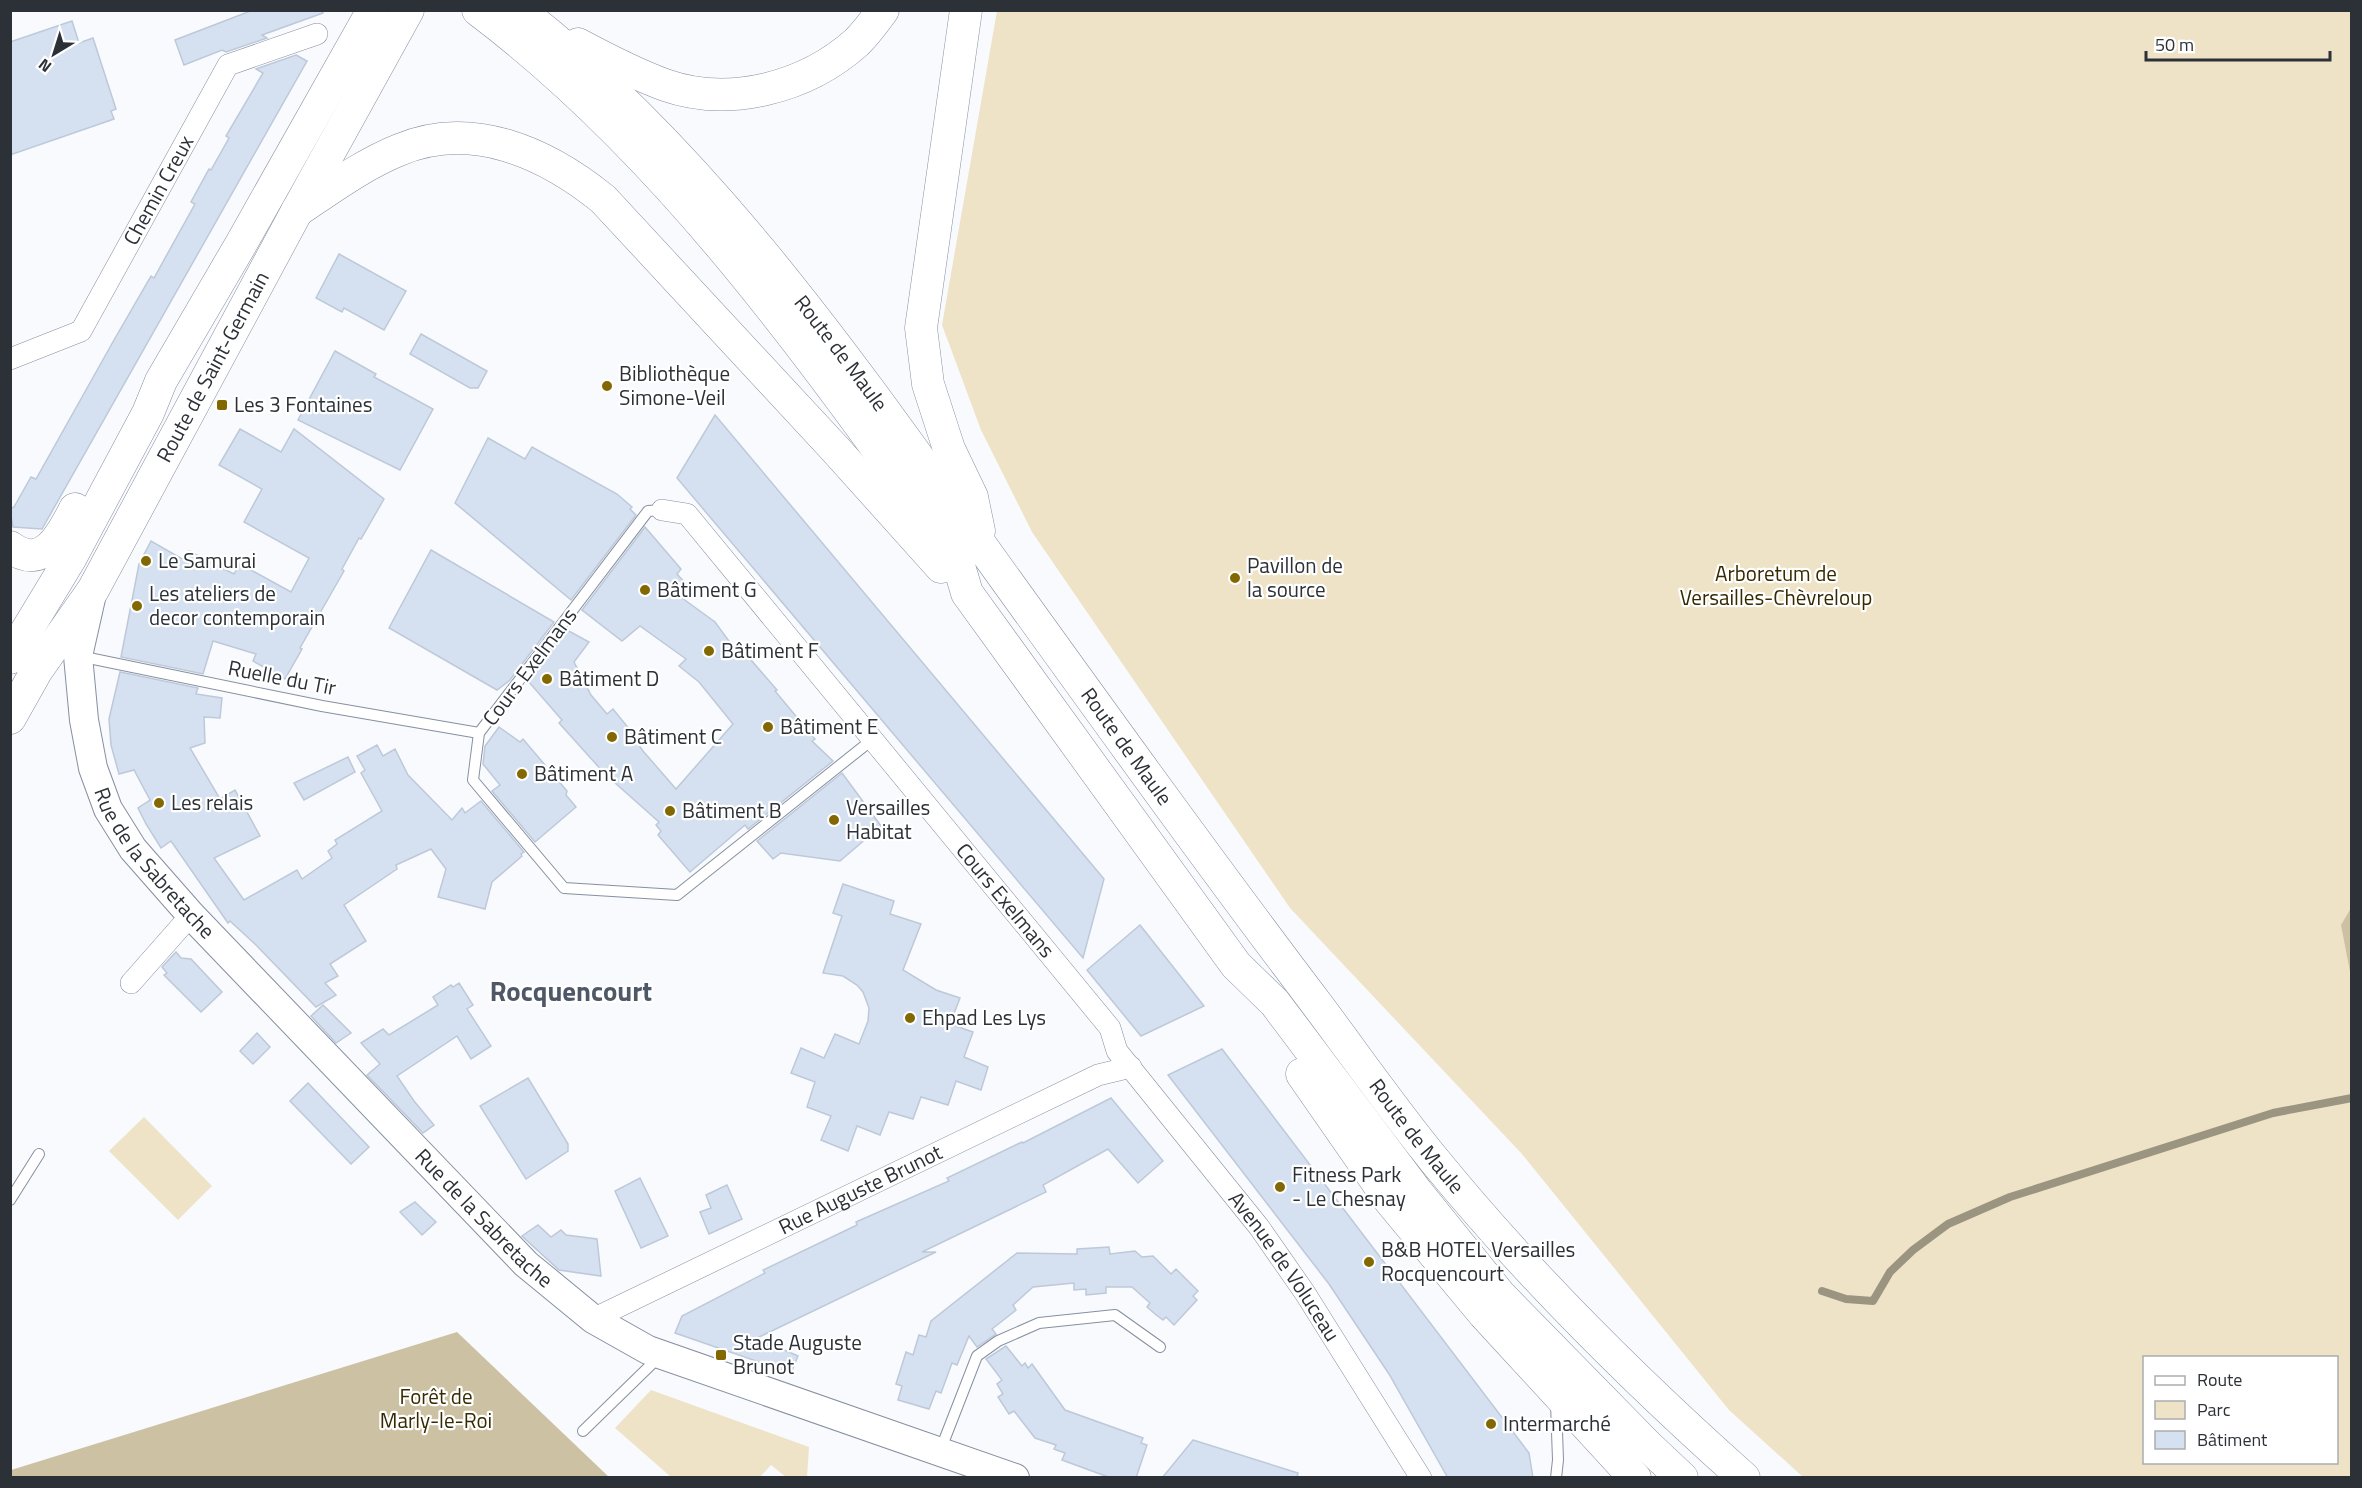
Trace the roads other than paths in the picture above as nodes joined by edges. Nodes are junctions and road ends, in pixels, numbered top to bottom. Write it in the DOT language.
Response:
graph roads {
  1 [pos="478,10"];
  2 [pos="883,10"];
  3 [pos="966,10"];
  4 [pos="373,11"];
  5 [pos="525,15"];
  6 [pos="402,20"];
  7 [pos="317,34"];
  8 [pos="297,211"];
  9 [pos="10,359"];
  10 [pos="161,381"];
  11 [pos="662,510"];
  12 [pos="10,547"];
  13 [pos="983,548"];
  14 [pos="93,590"];
  15 [pos="967,593"];
  16 [pos="78,656"];
  17 [pos="10,658"];
  18 [pos="10,718"];
  19 [pos="479,733"];
  20 [pos="873,740"];
  21 [pos="190,915"];
  22 [pos="131,983"];
  23 [pos="1131,1067"];
  24 [pos="39,1154"];
  25 [pos="10,1200"];
  26 [pos="593,1319"];
  27 [pos="1160,1347"];
  28 [pos="660,1356"];
  29 [pos="1559,1376"];
  30 [pos="583,1431"];
  31 [pos="940,1451"];
  32 [pos="1015,1478"];
  33 [pos="1421,1478"];
  34 [pos="1556,1478"];
  35 [pos="1635,1478"];
  36 [pos="1682,1478"];
  37 [pos="1744,1478"];
  1 -- 15 [label="main road, Route de Maule"];
  2 -- 5 [label="main road"];
  3 -- 13 [label="main road"];
  4 -- 10 [label="main road, Route de Saint-Germain"];
  5 -- 13 [label="main road, Route de Maule"];
  6 -- 8 [label="main road, Route de Saint-Germain"];
  7 -- 9 [label="street, Chemin Creux"];
  8 -- 14 [label="main road, Route de Saint-Germain"];
  8 -- 15 [label="main road"];
  10 -- 12 [label="main road"];
  10 -- 17 [label="main road, Route de Saint-Germain"];
  11 -- 19 [label="lane, Cours Exelmans"];
  11 -- 20 [label="street, Cours Exelmans"];
  13 -- 37 [label="main road, Route de Maule"];
  14 -- 16 [label="street, Rue de la Sabretache"];
  14 -- 18 [label="main road, Route de Saint-Germain"];
  15 -- 29 [label="main road, Route de Maule"];
  16 -- 19 [label="lane, Ruelle du Tir"];
  16 -- 21 [label="street, Rue de la Sabretache"];
  19 -- 20 [label="lane, Cours Exelmans"];
  20 -- 23 [label="street, Cours Exelmans"];
  21 -- 22 [label="street"];
  21 -- 26 [label="street, Rue de la Sabretache"];
  23 -- 26 [label="street, Rue Auguste Brunot"];
  23 -- 33 [label="street, Avenue de Voluceau"];
  24 -- 25 [label="lane"];
  26 -- 28 [label="street, Rue de la Sabretache"];
  27 -- 31 [label="lane"];
  28 -- 30 [label="lane"];
  28 -- 31 [label="street, Rue de la Sabretache"];
  29 -- 34 [label="lane"];
  29 -- 35 [label="main road"];
  29 -- 36 [label="main road, Route de Maule"];
  31 -- 32 [label="street, Rue de la Sabretache"];
}
